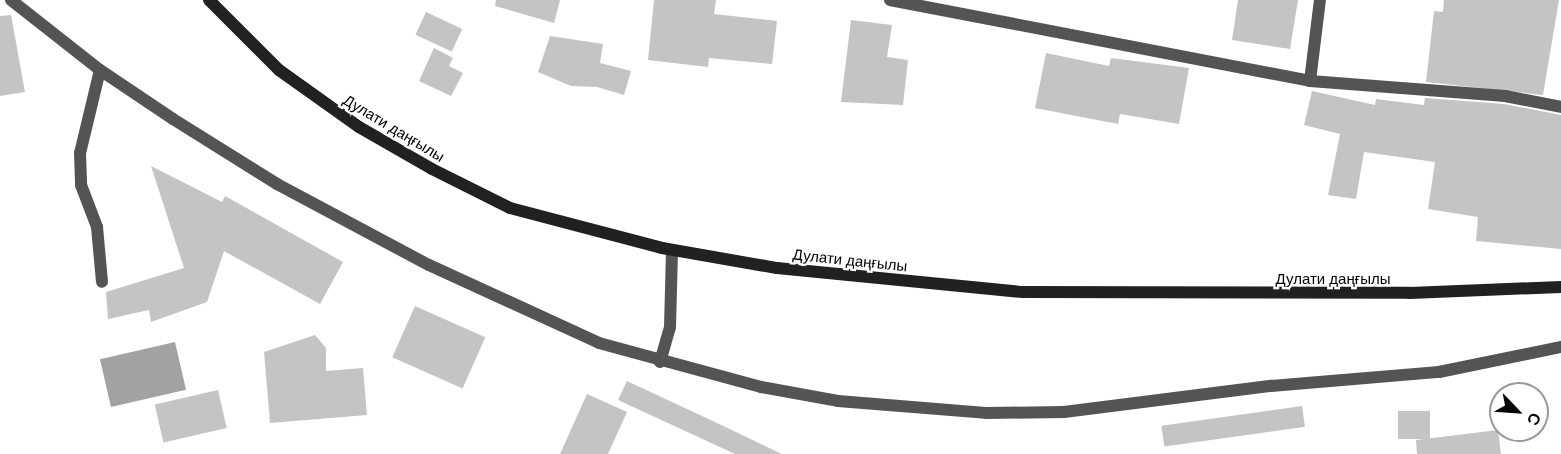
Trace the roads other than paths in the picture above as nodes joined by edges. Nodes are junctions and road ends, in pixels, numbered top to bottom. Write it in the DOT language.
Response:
graph roads {
  1 [pos="11,0"];
  2 [pos="209,0"];
  3 [pos="890,0"];
  4 [pos="1320,0"];
  5 [pos="100,70"];
  6 [pos="1310,81"];
  7 [pos="1561,106"];
  8 [pos="672,249"];
  9 [pos="102,282"];
  10 [pos="1561,287"];
  11 [pos="1561,347"];
  12 [pos="660,362"];
  1 -- 5 [label="street"];
  2 -- 8 [label="main road, Дулати даңғылы"];
  3 -- 6 [label="street"];
  4 -- 6 [label="street"];
  5 -- 9 [label="street"];
  5 -- 12 [label="street"];
  6 -- 7 [label="street"];
  8 -- 10 [label="main road, Дулати даңғылы"];
  8 -- 12 [label="street"];
  11 -- 12 [label="street"];
}
